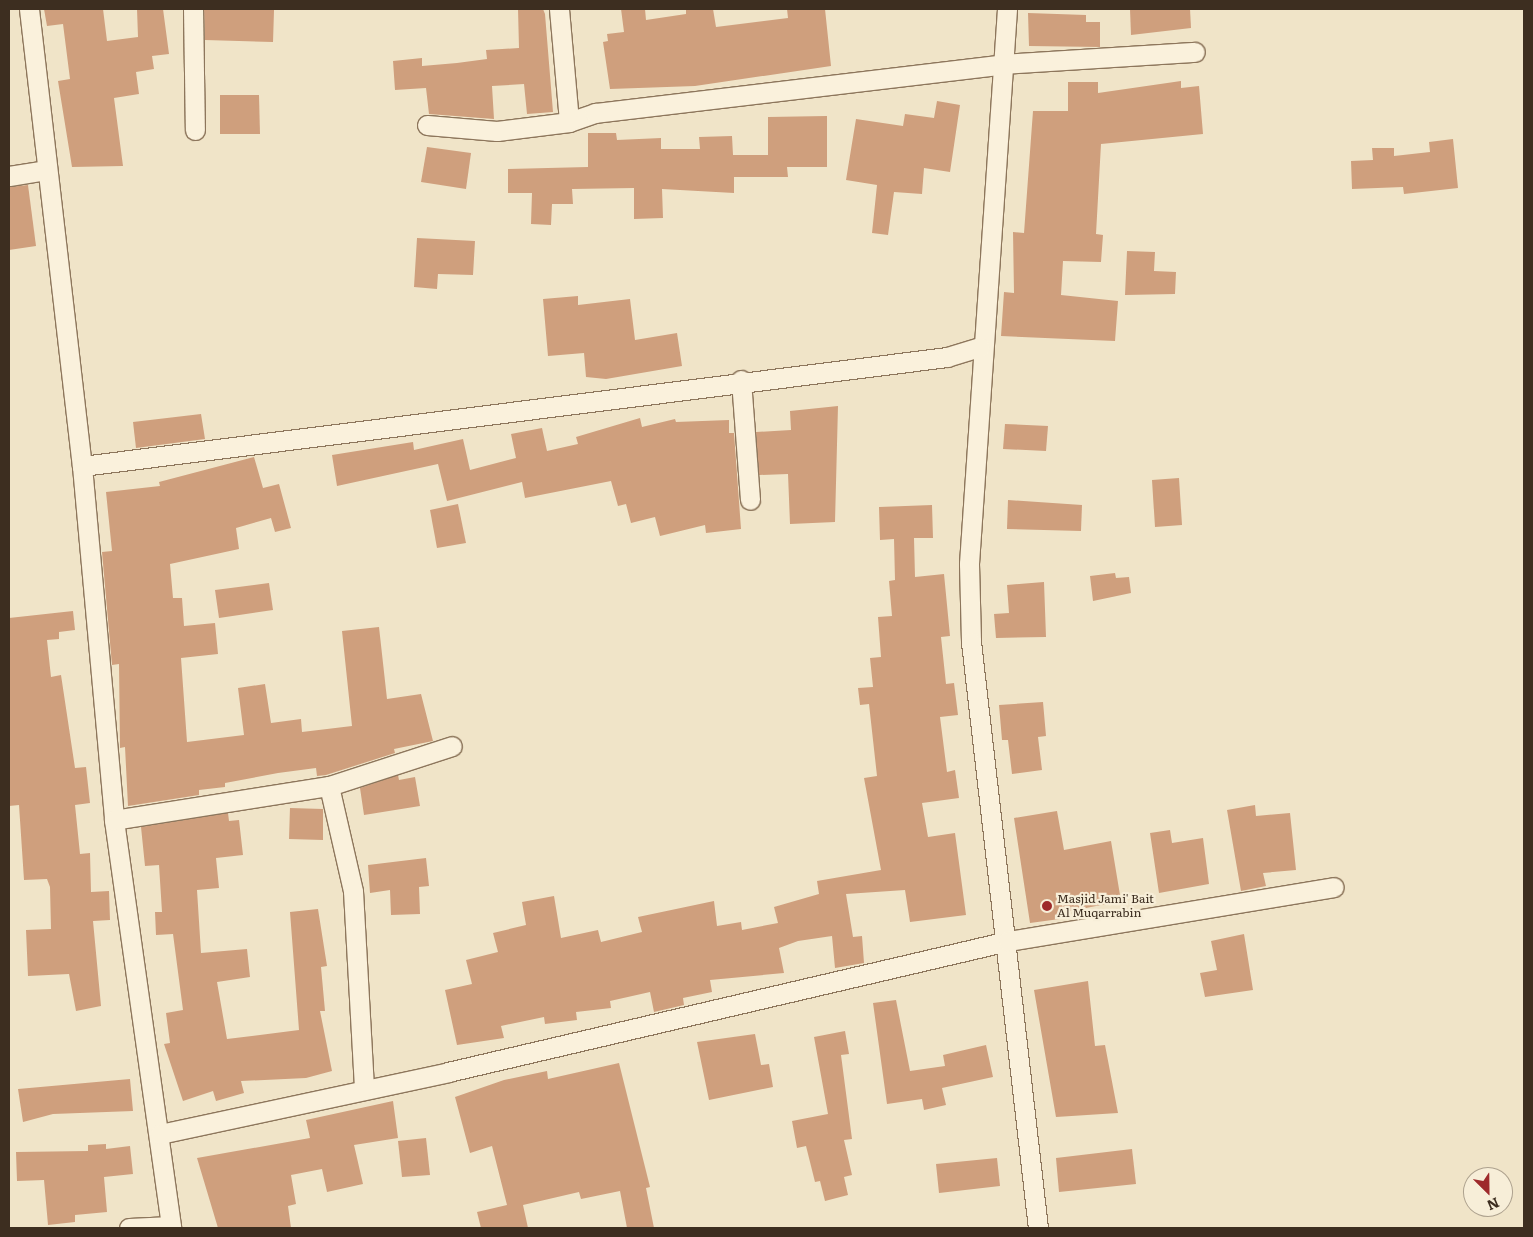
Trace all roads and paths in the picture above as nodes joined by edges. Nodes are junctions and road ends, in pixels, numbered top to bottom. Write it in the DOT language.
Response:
graph roads {
  1 [pos="29,9"];
  2 [pos="193,9"];
  3 [pos="559,9"];
  4 [pos="1007,9"];
  5 [pos="1195,52"];
  6 [pos="1004,64"];
  7 [pos="568,122"];
  8 [pos="427,125"];
  9 [pos="195,130"];
  10 [pos="46,170"];
  11 [pos="9,176"];
  12 [pos="980,347"];
  13 [pos="741,380"];
  14 [pos="82,466"];
  15 [pos="750,500"];
  16 [pos="452,746"];
  17 [pos="329,786"];
  18 [pos="114,820"];
  19 [pos="1334,887"];
  20 [pos="1008,940"];
  21 [pos="364,1090"];
  22 [pos="160,1134"];
  23 [pos="171,1227"];
  24 [pos="128,1228"];
  25 [pos="1038,1228"];
  1 -- 10 [label="street"];
  2 -- 9 [label="street"];
  3 -- 7 [label="street"];
  4 -- 6 [label="street"];
  5 -- 6 [label="street"];
  6 -- 7 [label="street"];
  6 -- 12 [label="street"];
  7 -- 8 [label="street"];
  10 -- 11 [label="street"];
  10 -- 14 [label="street"];
  12 -- 13 [label="street"];
  12 -- 20 [label="street"];
  13 -- 14 [label="street"];
  13 -- 15 [label="street"];
  14 -- 18 [label="street"];
  16 -- 17 [label="street"];
  17 -- 18 [label="street"];
  17 -- 21 [label="street"];
  18 -- 22 [label="street"];
  19 -- 20 [label="street"];
  20 -- 21 [label="street"];
  20 -- 25 [label="street"];
  21 -- 22 [label="street"];
  22 -- 23 [label="street"];
  23 -- 24 [label="street"];
}
